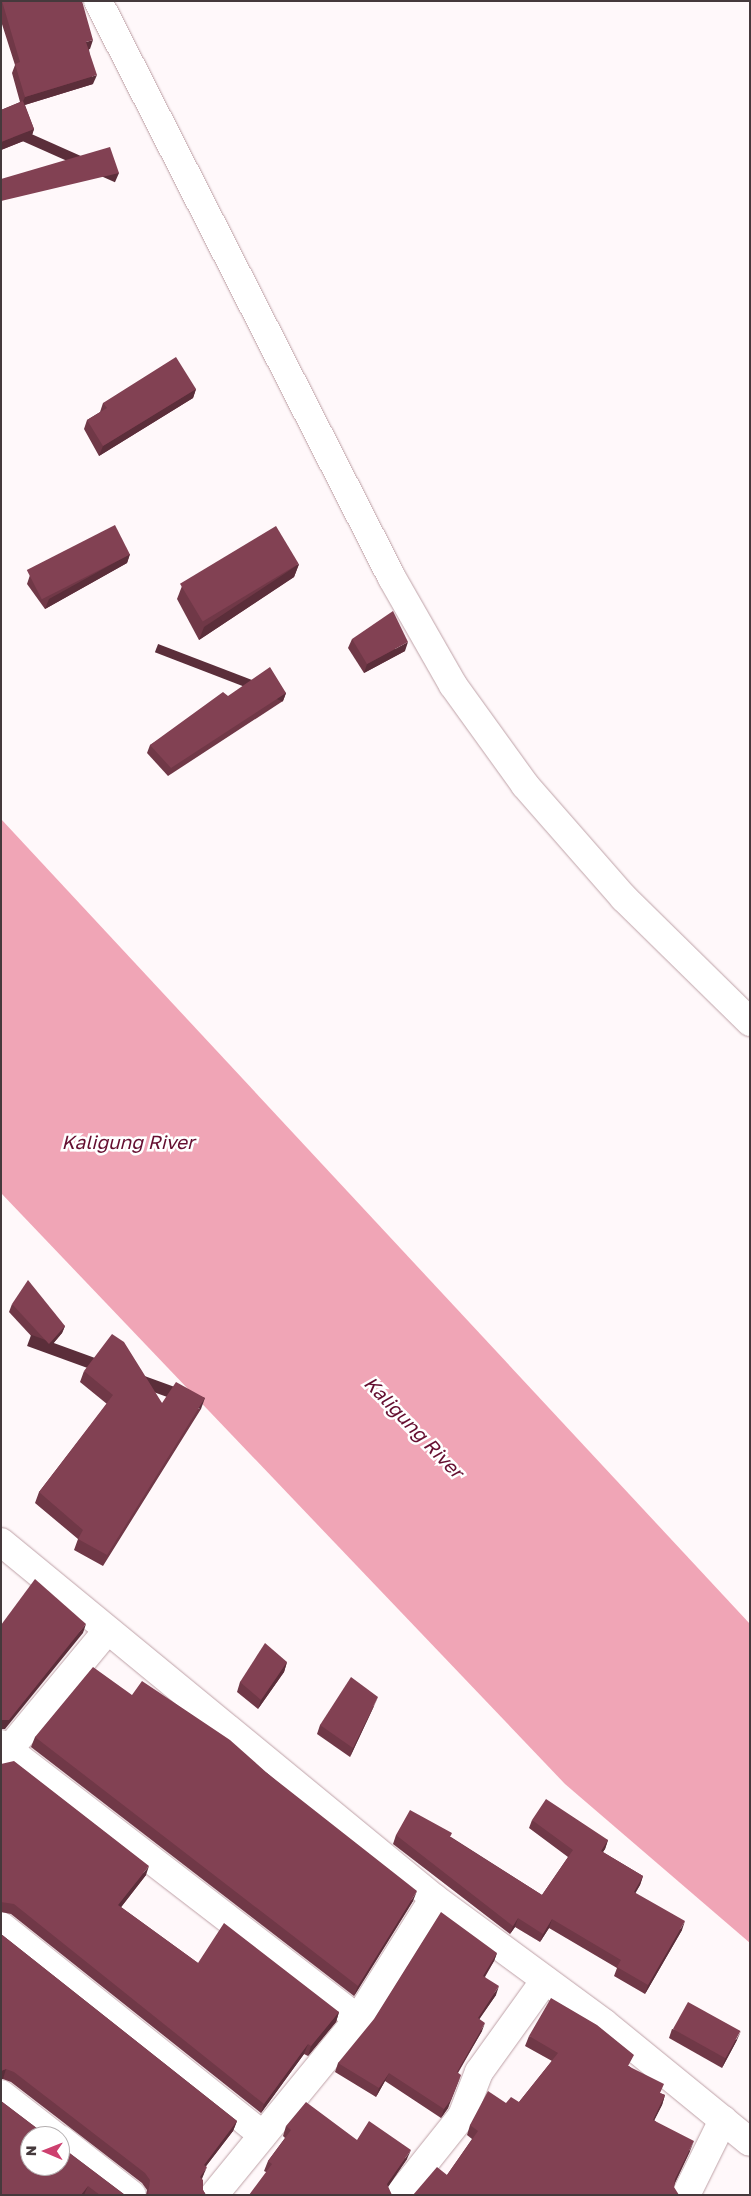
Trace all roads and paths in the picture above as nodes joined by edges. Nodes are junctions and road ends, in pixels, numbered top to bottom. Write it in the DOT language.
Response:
graph roads {
  1 [pos="98,1"];
  2 [pos="750,1022"];
  3 [pos="1,1542"];
  4 [pos="108,1631"];
  5 [pos="4,1750"];
  6 [pos="434,1898"];
  7 [pos="1,1926"];
  8 [pos="545,1980"];
  9 [pos="358,2019"];
  10 [pos="1,2094"];
  11 [pos="723,2120"];
  12 [pos="43,2126"];
  13 [pos="263,2134"];
  14 [pos="750,2142"];
  15 [pos="70,2148"];
  16 [pos="132,2195"];
  17 [pos="214,2195"];
  18 [pos="399,2195"];
  19 [pos="686,2195"];
  1 -- 2 [label="street"];
  3 -- 4 [label="street"];
  4 -- 5 [label="street"];
  4 -- 6 [label="street"];
  5 -- 9 [label="street"];
  6 -- 8 [label="street"];
  6 -- 9 [label="street"];
  7 -- 13 [label="street"];
  8 -- 11 [label="street"];
  8 -- 18 [label="street"];
  9 -- 13 [label="street"];
  10 -- 12 [label="street"];
  11 -- 14 [label="street"];
  11 -- 19 [label="street"];
  13 -- 17 [label="street"];
  15 -- 16 [label="street"];
}
